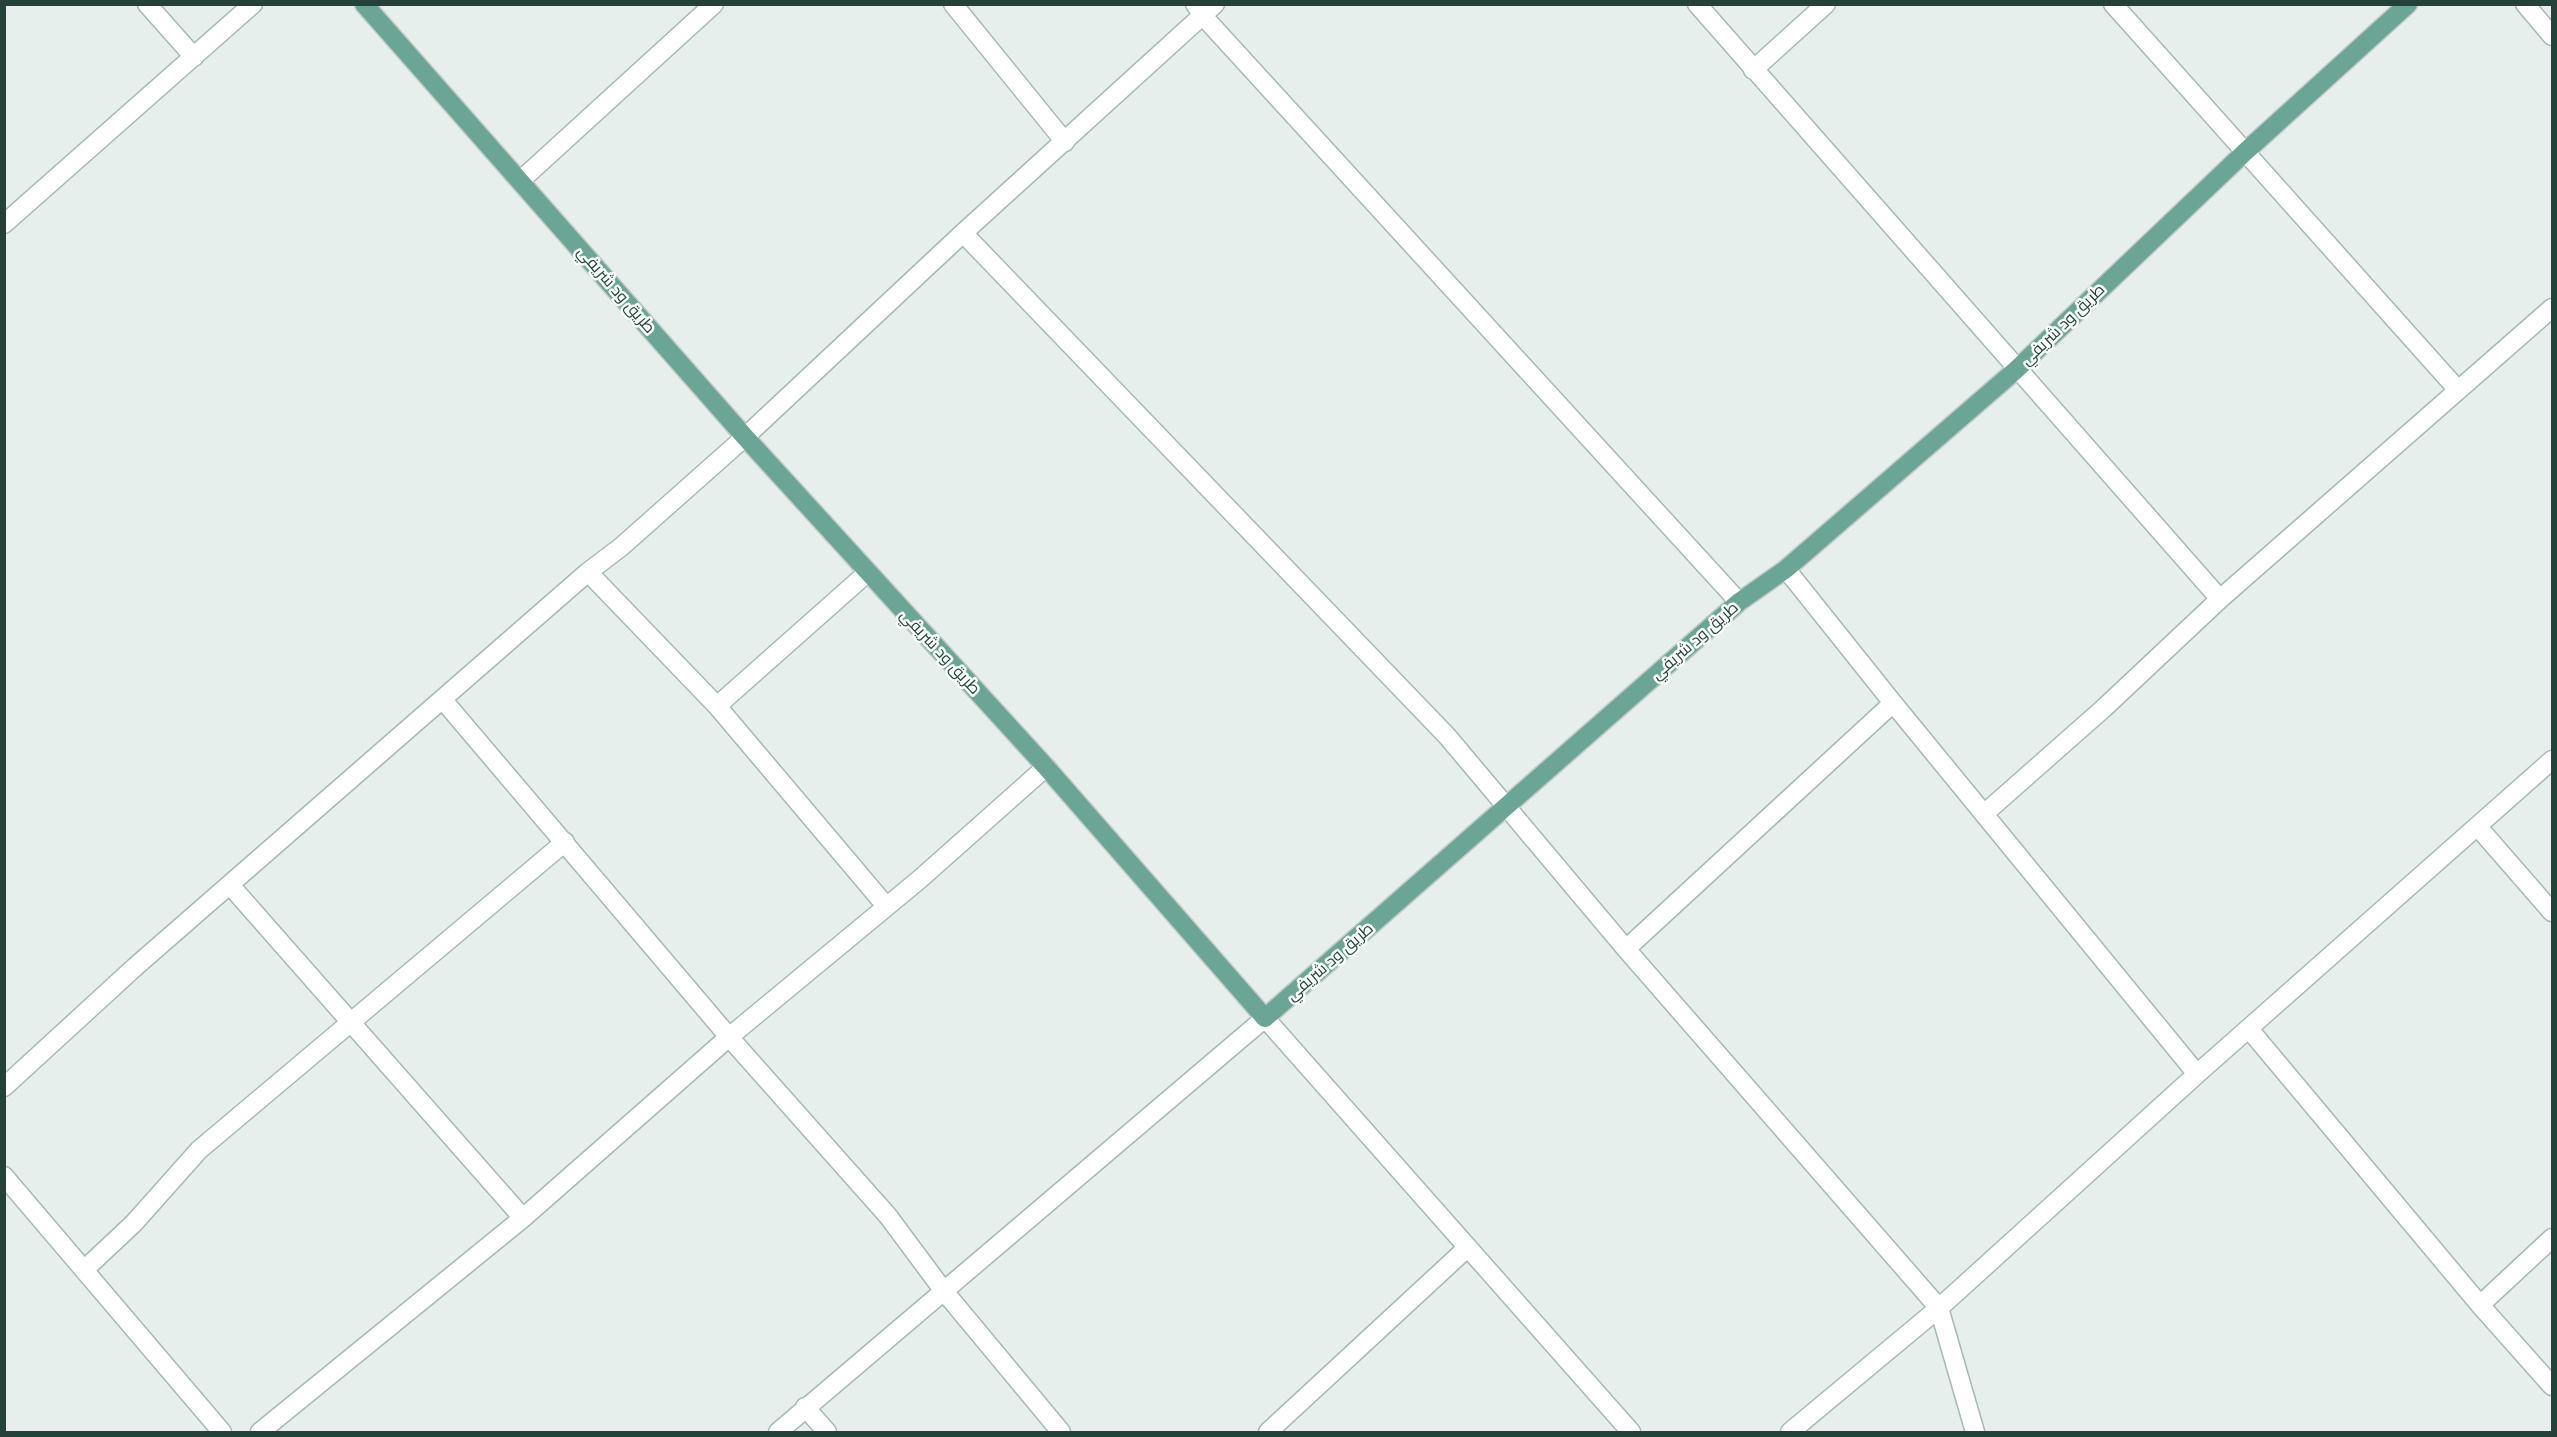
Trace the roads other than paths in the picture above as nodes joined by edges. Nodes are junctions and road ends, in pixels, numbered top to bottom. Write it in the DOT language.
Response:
graph roads {
  1 [pos="147,4"];
  2 [pos="253,4"];
  3 [pos="364,4"];
  4 [pos="714,4"];
  5 [pos="953,4"];
  6 [pos="1697,4"];
  7 [pos="1826,4"];
  8 [pos="2113,4"];
  9 [pos="2408,4"];
  10 [pos="2525,4"];
  11 [pos="1204,8"];
  12 [pos="2553,36"];
  13 [pos="194,57"];
  14 [pos="1753,70"];
  15 [pos="1065,142"];
  16 [pos="2245,152"];
  17 [pos="520,181"];
  18 [pos="4,224"];
  19 [pos="963,233"];
  20 [pos="2553,308"];
  21 [pos="2017,369"];
  22 [pos="2458,390"];
  23 [pos="745,437"];
  24 [pos="1786,569"];
  25 [pos="588,572"];
  26 [pos="867,573"];
  27 [pos="2220,599"];
  28 [pos="1739,602"];
  29 [pos="443,700"];
  30 [pos="1893,703"];
  31 [pos="717,706"];
  32 [pos="2553,760"];
  33 [pos="1046,767"];
  34 [pos="1507,806"];
  35 [pos="1985,813"];
  36 [pos="2478,827"];
  37 [pos="565,842"];
  38 [pos="230,885"];
  39 [pos="886,906"];
  40 [pos="2553,912"];
  41 [pos="1626,950"];
  42 [pos="1265,1018"];
  43 [pos="351,1023"];
  44 [pos="2249,1029"];
  45 [pos="729,1037"];
  46 [pos="2197,1074"];
  47 [pos="4,1087"];
  48 [pos="4,1176"];
  49 [pos="523,1218"];
  50 [pos="2553,1238"];
  51 [pos="1467,1248"];
  52 [pos="84,1270"];
  53 [pos="943,1290"];
  54 [pos="2481,1305"];
  55 [pos="1939,1308"];
  56 [pos="2553,1386"];
  57 [pos="805,1407"];
  58 [pos="222,1432"];
  59 [pos="260,1432"];
  60 [pos="778,1432"];
  61 [pos="827,1432"];
  62 [pos="1061,1432"];
  63 [pos="1268,1432"];
  64 [pos="1631,1432"];
  65 [pos="1790,1432"];
  66 [pos="1975,1432"];
  1 -- 13 [label="street"];
  2 -- 13 [label="street"];
  3 -- 17 [label="main road, طريق ود شريفي"];
  4 -- 17 [label="street"];
  5 -- 15 [label="street"];
  6 -- 14 [label="street"];
  7 -- 14 [label="street"];
  8 -- 16 [label="street"];
  9 -- 16 [label="main road, طريق ود شريفي"];
  10 -- 12 [label="street"];
  11 -- 15 [label="street"];
  11 -- 28 [label="street"];
  13 -- 18 [label="street"];
  14 -- 21 [label="street"];
  15 -- 19 [label="street"];
  16 -- 21 [label="main road, طريق ود شريفي"];
  16 -- 22 [label="street"];
  17 -- 23 [label="main road, طريق ود شريفي"];
  19 -- 23 [label="street"];
  19 -- 34 [label="street"];
  20 -- 22 [label="street"];
  21 -- 24 [label="main road, طريق ود شريفي"];
  21 -- 27 [label="street"];
  22 -- 27 [label="street"];
  23 -- 25 [label="street"];
  23 -- 26 [label="main road, طريق ود شريفي"];
  24 -- 28 [label="main road, طريق ود شريفي"];
  24 -- 30 [label="street"];
  25 -- 29 [label="street"];
  25 -- 31 [label="street"];
  26 -- 31 [label="street"];
  26 -- 33 [label="main road, طريق ود شريفي"];
  27 -- 35 [label="street"];
  28 -- 34 [label="main road, طريق ود شريفي"];
  29 -- 37 [label="street"];
  29 -- 38 [label="street"];
  30 -- 35 [label="street"];
  30 -- 41 [label="street"];
  31 -- 39 [label="street"];
  32 -- 36 [label="street"];
  33 -- 39 [label="street"];
  33 -- 42 [label="main road, طريق ود شريفي"];
  34 -- 41 [label="street"];
  34 -- 42 [label="main road, طريق ود شريفي"];
  35 -- 46 [label="street"];
  36 -- 40 [label="street"];
  36 -- 44 [label="street"];
  37 -- 43 [label="street"];
  37 -- 45 [label="street"];
  38 -- 43 [label="street"];
  38 -- 47 [label="street"];
  39 -- 45 [label="street"];
  41 -- 55 [label="street"];
  42 -- 51 [label="street"];
  42 -- 53 [label="street"];
  43 -- 49 [label="street"];
  43 -- 52 [label="street"];
  44 -- 46 [label="street"];
  44 -- 54 [label="street"];
  45 -- 49 [label="street"];
  45 -- 53 [label="street"];
  46 -- 55 [label="street"];
  48 -- 52 [label="street"];
  49 -- 59 [label="street"];
  50 -- 54 [label="street"];
  51 -- 63 [label="street"];
  51 -- 64 [label="street"];
  52 -- 58 [label="street"];
  53 -- 57 [label="street"];
  53 -- 62 [label="street"];
  54 -- 56 [label="street"];
  55 -- 65 [label="street"];
  55 -- 66 [label="street"];
  57 -- 60 [label="street"];
  57 -- 61 [label="street"];
}
